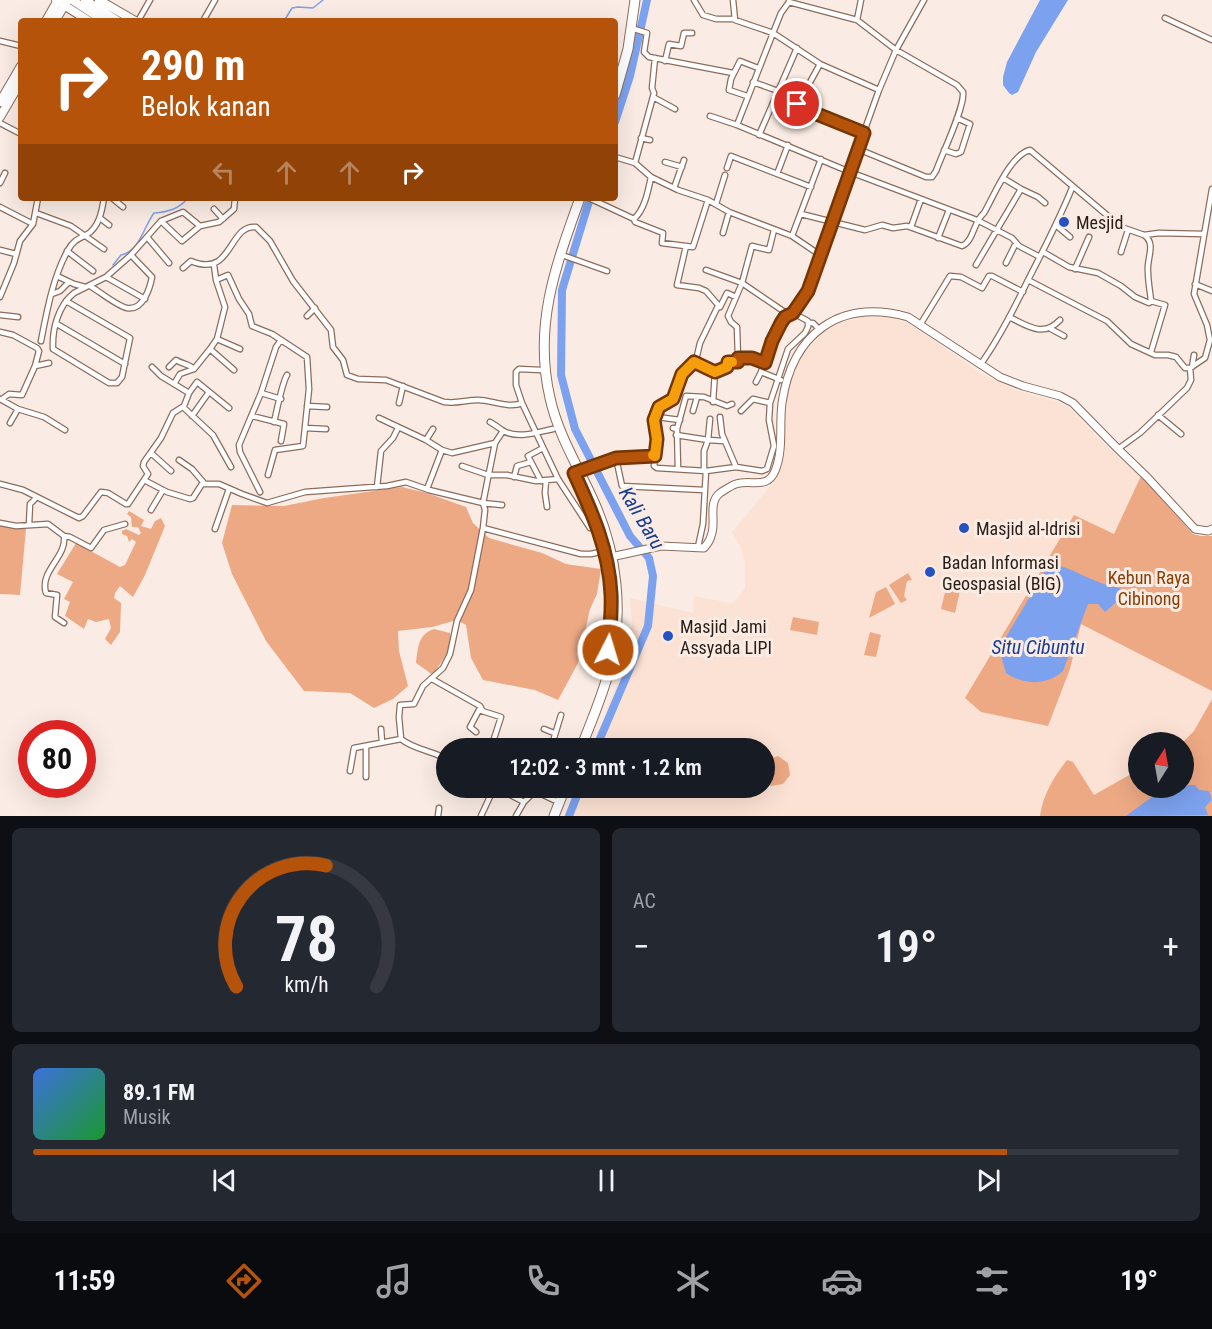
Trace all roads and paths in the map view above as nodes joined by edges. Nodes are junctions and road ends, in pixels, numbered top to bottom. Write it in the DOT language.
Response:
graph roads {
  1 [pos="85,0"];
  2 [pos="99,0"];
  3 [pos="150,0"];
  4 [pos="215,0"];
  5 [pos="630,0"];
  6 [pos="635,0"];
  7 [pos="694,0"];
  8 [pos="733,0"];
  9 [pos="861,0"];
  10 [pos="924,0"];
  11 [pos="63,1"];
  12 [pos="789,1"];
  13 [pos="49,18"];
  14 [pos="57,18"];
  15 [pos="85,18"];
  16 [pos="98,18"];
  17 [pos="113,18"];
  18 [pos="131,18"];
  19 [pos="138,18"];
  20 [pos="205,18"];
  21 [pos="1165,18"];
  22 [pos="735,19"];
  23 [pos="857,20"];
  24 [pos="635,29"];
  25 [pos="692,33"];
  26 [pos="773,33"];
  27 [pos="1212,40"];
  28 [pos="0,41"];
  29 [pos="18,45"];
  30 [pos="797,48"];
  31 [pos="896,50"];
  32 [pos="655,58"];
  33 [pos="665,61"];
  34 [pos="820,64"];
  35 [pos="618,67"];
  36 [pos="758,68"];
  37 [pos="18,71"];
  38 [pos="733,73"];
  39 [pos="753,82"];
  40 [pos="18,86"];
  41 [pos="618,87"];
  42 [pos="879,90"];
  43 [pos="778,91"];
  44 [pos="747,96"];
  45 [pos="653,97"];
  46 [pos="0,102"];
  47 [pos="675,109"];
  48 [pos="710,116"];
  49 [pos="0,117"];
  50 [pos="957,118"];
  51 [pos="0,123"];
  52 [pos="737,125"];
  53 [pos="18,132"];
  54 [pos="864,133"];
  55 [pos="759,135"];
  56 [pos="641,138"];
  57 [pos="650,140"];
  58 [pos="788,145"];
  59 [pos="858,149"];
  60 [pos="944,150"];
  61 [pos="618,158"];
  62 [pos="821,159"];
  63 [pos="684,160"];
  64 [pos="665,162"];
  65 [pos="635,163"];
  66 [pos="682,166"];
  67 [pos="727,168"];
  68 [pos="5,172"];
  69 [pos="850,172"];
  70 [pos="777,174"];
  71 [pos="725,175"];
  72 [pos="651,177"];
  73 [pos="1003,178"];
  74 [pos="0,183"];
  75 [pos="810,187"];
  76 [pos="674,188"];
  77 [pos="1072,188"];
  78 [pos="1020,189"];
  79 [pos="1212,189"];
  80 [pos="708,200"];
  81 [pos="921,200"];
  82 [pos="38,201"];
  83 [pos="103,201"];
  84 [pos="116,201"];
  85 [pos="235,201"];
  86 [pos="573,201"];
  87 [pos="579,201"];
  88 [pos="596,201"];
  89 [pos="1045,203"];
  90 [pos="716,204"];
  91 [pos="0,207"];
  92 [pos="123,207"];
  93 [pos="214,209"];
  94 [pos="949,210"];
  95 [pos="729,212"];
  96 [pos="36,213"];
  97 [pos="1210,213"];
  98 [pos="801,214"];
  99 [pos="100,218"];
  100 [pos="223,219"];
  101 [pos="634,219"];
  102 [pos="977,220"];
  103 [pos="161,221"];
  104 [pos="832,221"];
  105 [pos="33,224"];
  106 [pos="110,225"];
  107 [pos="1057,225"];
  108 [pos="200,226"];
  109 [pos="910,226"];
  110 [pos="996,229"];
  111 [pos="774,230"];
  112 [pos="1128,230"];
  113 [pos="723,233"];
  114 [pos="1203,234"];
  115 [pos="86,235"];
  116 [pos="1144,235"];
  117 [pos="792,236"];
  118 [pos="147,237"];
  119 [pos="1070,237"];
  120 [pos="1089,237"];
  121 [pos="938,238"];
  122 [pos="1016,243"];
  123 [pos="686,246"];
  124 [pos="104,249"];
  125 [pos="0,250"];
  126 [pos="67,251"];
  127 [pos="1121,252"];
  128 [pos="16,254"];
  129 [pos="131,255"];
  130 [pos="562,255"];
  131 [pos="820,255"];
  132 [pos="1042,255"];
  133 [pos="169,263"];
  134 [pos="1006,263"];
  135 [pos="214,265"];
  136 [pos="976,265"];
  137 [pos="183,268"];
  138 [pos="1075,269"];
  139 [pos="706,270"];
  140 [pos="93,271"];
  141 [pos="607,271"];
  142 [pos="57,276"];
  143 [pos="106,277"];
  144 [pos="216,280"];
  145 [pos="1028,280"];
  146 [pos="742,283"];
  147 [pos="74,284"];
  148 [pos="1196,284"];
  149 [pos="88,286"];
  150 [pos="1059,286"];
  151 [pos="1212,291"];
  152 [pos="1023,292"];
  153 [pos="51,294"];
  154 [pos="1055,294"];
  155 [pos="0,297"];
  156 [pos="736,297"];
  157 [pos="145,299"];
  158 [pos="66,301"];
  159 [pos="1151,301"];
  160 [pos="718,306"];
  161 [pos="315,308"];
  162 [pos="791,314"];
  163 [pos="0,315"];
  164 [pos="307,316"];
  165 [pos="18,317"];
  166 [pos="1009,317"];
  167 [pos="1060,320"];
  168 [pos="808,323"];
  169 [pos="57,324"];
  170 [pos="920,325"];
  171 [pos="819,329"];
  172 [pos="1051,329"];
  173 [pos="0,332"];
  174 [pos="1064,336"];
  175 [pos="217,339"];
  176 [pos="41,340"];
  177 [pos="281,340"];
  178 [pos="210,349"];
  179 [pos="240,349"];
  180 [pos="1210,350"];
  181 [pos="1151,352"];
  182 [pos="1194,355"];
  183 [pos="738,358"];
  184 [pos="694,362"];
  185 [pos="49,363"];
  186 [pos="765,363"];
  187 [pos="125,364"];
  188 [pos="980,365"];
  189 [pos="35,366"];
  190 [pos="152,367"];
  191 [pos="170,367"];
  192 [pos="1191,367"];
  193 [pos="194,369"];
  194 [pos="234,370"];
  195 [pos="715,372"];
  196 [pos="761,372"];
  197 [pos="287,375"];
  198 [pos="543,375"];
  199 [pos="783,381"];
  200 [pos="756,382"];
  201 [pos="174,384"];
  202 [pos="404,386"];
  203 [pos="209,392"];
  204 [pos="189,393"];
  205 [pos="261,393"];
  206 [pos="696,397"];
  207 [pos="1,399"];
  208 [pos="280,399"];
  209 [pos="713,402"];
  210 [pos="522,403"];
  211 [pos="770,403"];
  212 [pos="399,404"];
  213 [pos="732,404"];
  214 [pos="307,406"];
  215 [pos="183,407"];
  216 [pos="327,407"];
  217 [pos="229,408"];
  218 [pos="18,409"];
  219 [pos="693,411"];
  220 [pos="741,411"];
  221 [pos="1158,414"];
  222 [pos="192,416"];
  223 [pos="252,416"];
  224 [pos="657,417"];
  225 [pos="720,417"];
  226 [pos="379,418"];
  227 [pos="710,419"];
  228 [pos="680,420"];
  229 [pos="274,422"];
  230 [pos="490,422"];
  231 [pos="10,423"];
  232 [pos="304,428"];
  233 [pos="398,428"];
  234 [pos="326,429"];
  235 [pos="433,429"];
  236 [pos="553,429"];
  237 [pos="65,430"];
  238 [pos="503,431"];
  239 [pos="536,433"];
  240 [pos="1181,434"];
  241 [pos="676,435"];
  242 [pos="426,440"];
  243 [pos="708,440"];
  244 [pos="281,441"];
  245 [pos="724,441"];
  246 [pos="495,443"];
  247 [pos="543,448"];
  248 [pos="1118,449"];
  249 [pos="442,450"];
  250 [pos="151,453"];
  251 [pos="655,456"];
  252 [pos="616,458"];
  253 [pos="179,460"];
  254 [pos="531,462"];
  255 [pos="462,466"];
  256 [pos="231,467"];
  257 [pos="736,467"];
  258 [pos="678,469"];
  259 [pos="171,471"];
  260 [pos="580,471"];
  261 [pos="705,471"];
  262 [pos="268,475"];
  263 [pos="489,475"];
  264 [pos="514,477"];
  265 [pos="558,479"];
  266 [pos="144,480"];
  267 [pos="544,481"];
  268 [pos="204,483"];
  269 [pos="0,484"];
  270 [pos="377,487"];
  271 [pos="229,489"];
  272 [pos="427,489"];
  273 [pos="163,490"];
  274 [pos="704,490"];
  275 [pos="260,492"];
  276 [pos="37,497"];
  277 [pos="483,503"];
  278 [pos="502,505"];
  279 [pos="547,507"];
  280 [pos="151,510"];
  281 [pos="0,523"];
  282 [pos="125,524"];
  283 [pos="26,525"];
  284 [pos="598,525"];
  285 [pos="483,528"];
  286 [pos="215,529"];
  287 [pos="1212,529"];
  288 [pos="64,536"];
  289 [pos="698,547"];
  290 [pos="608,554"];
  291 [pos="64,623"];
  292 [pos="432,679"];
  293 [pos="482,710"];
  294 [pos="561,715"];
  295 [pos="381,729"];
  296 [pos="544,729"];
  297 [pos="476,732"];
  298 [pos="555,733"];
  299 [pos="494,738"];
  300 [pos="553,738"];
  301 [pos="578,738"];
  302 [pos="585,738"];
  303 [pos="401,740"];
  304 [pos="382,742"];
  305 [pos="366,746"];
  306 [pos="436,753"];
  307 [pos="350,771"];
  308 [pos="366,777"];
  309 [pos="491,798"];
  310 [pos="517,798"];
  311 [pos="528,798"];
  312 [pos="557,798"];
  313 [pos="559,798"];
  314 [pos="525,802"];
  315 [pos="439,808"];
  316 [pos="438,816"];
  317 [pos="481,816"];
  318 [pos="516,816"];
  319 [pos="548,816"];
  320 [pos="554,816"];
  1 -- 17 [label="main road"];
  2 -- 18 [label="main road"];
  3 -- 19 [label="street"];
  4 -- 20 [label="street"];
  5 -- 35 [label="highway"];
  6 -- 24 [label="highway"];
  7 -- 22 [label="street"];
  8 -- 22 [label="street"];
  9 -- 23 [label="street"];
  10 -- 31 [label="street"];
  11 -- 13 [label="main road"];
  11 -- 14 [label="main road"];
  11 -- 15 [label="main road"];
  11 -- 16 [label="main road"];
  12 -- 23 [label="street"];
  12 -- 26 [label="street"];
  21 -- 27 [label="street"];
  22 -- 26 [label="street"];
  23 -- 31 [label="street"];
  24 -- 32 [label="street"];
  24 -- 41 [label="highway"];
  25 -- 33 [label="street"];
  26 -- 30 [label="street"];
  26 -- 36 [label="street"];
  28 -- 29 [label="street"];
  30 -- 34 [label="street"];
  30 -- 43 [label="street"];
  31 -- 42 [label="street"];
  31 -- 50 [label="street"];
  32 -- 33 [label="street"];
  32 -- 45 [label="street"];
  33 -- 38 [label="street"];
  34 -- 42 [label="street"];
  34 -- 54 [label="street"];
  36 -- 38 [label="street"];
  36 -- 39 [label="street"];
  37 -- 46 [label="main road"];
  38 -- 44 [label="street"];
  39 -- 43 [label="street"];
  39 -- 44 [label="street"];
  40 -- 49 [label="main road"];
  42 -- 54 [label="street"];
  43 -- 55 [label="street"];
  44 -- 52 [label="street"];
  45 -- 47 [label="street"];
  45 -- 56 [label="street"];
  48 -- 52 [label="street"];
  50 -- 60 [label="street"];
  50 -- 60 [label="street"];
  51 -- 53 [label="street"];
  52 -- 55 [label="street"];
  54 -- 59 [label="street"];
  55 -- 58 [label="street"];
  56 -- 57 [label="street"];
  56 -- 65 [label="street"];
  58 -- 62 [label="street"];
  58 -- 70 [label="street"];
  59 -- 60 [label="street"];
  59 -- 69 [label="street"];
  61 -- 65 [label="street"];
  62 -- 69 [label="street"];
  62 -- 75 [label="street"];
  63 -- 66 [label="street"];
  64 -- 66 [label="street"];
  65 -- 72 [label="street"];
  66 -- 76 [label="street"];
  67 -- 70 [label="street"];
  68 -- 74 [label="street"];
  69 -- 81 [label="street"];
  69 -- 104 [label="street"];
  70 -- 75 [label="street"];
  71 -- 90 [label="street"];
  72 -- 76 [label="street"];
  72 -- 101 [label="street"];
  73 -- 77 [label="street"];
  73 -- 78 [label="street"];
  73 -- 102 [label="street"];
  75 -- 98 [label="street"];
  76 -- 80 [label="street"];
  77 -- 107 [label="street"];
  77 -- 112 [label="street"];
  78 -- 89 [label="street"];
  78 -- 110 [label="street"];
  79 -- 97 [label="street"];
  80 -- 90 [label="street"];
  80 -- 123 [label="street"];
  81 -- 94 [label="street"];
  81 -- 109 [label="street"];
  82 -- 96 [label="street"];
  83 -- 99 [label="street"];
  84 -- 92 [label="street"];
  85 -- 100 [label="street"];
  86 -- 198 [label="highway"];
  87 -- 130 [label="highway"];
  88 -- 101 [label="street"];
  90 -- 95 [label="street"];
  91 -- 105 [label="street"];
  93 -- 100 [label="street"];
  94 -- 102 [label="street"];
  94 -- 121 [label="street"];
  95 -- 111 [label="street"];
  95 -- 113 [label="street"];
  96 -- 105 [label="street"];
  96 -- 115 [label="street"];
  97 -- 114 [label="street"];
  98 -- 104 [label="street"];
  98 -- 117 [label="street"];
  99 -- 106 [label="street"];
  99 -- 115 [label="street"];
  100 -- 108 [label="street"];
  101 -- 123 [label="street"];
  102 -- 110 [label="street"];
  102 -- 121 [label="street"];
  103 -- 108 [label="street"];
  103 -- 108 [label="street"];
  103 -- 118 [label="street"];
  104 -- 109 [label="street"];
  104 -- 131 [label="street"];
  105 -- 128 [label="street"];
  107 -- 119 [label="street"];
  107 -- 132 [label="street"];
  109 -- 121 [label="street"];
  110 -- 122 [label="street"];
  110 -- 136 [label="street"];
  111 -- 117 [label="street"];
  111 -- 146 [label="street"];
  112 -- 116 [label="street"];
  112 -- 127 [label="street"];
  114 -- 116 [label="street"];
  114 -- 148 [label="street"];
  115 -- 124 [label="street"];
  115 -- 126 [label="street"];
  116 -- 159 [label="street"];
  117 -- 131 [label="street"];
  118 -- 129 [label="street"];
  118 -- 133 [label="street"];
  120 -- 138 [label="street"];
  122 -- 132 [label="street"];
  122 -- 134 [label="street"];
  123 -- 160 [label="street"];
  125 -- 128 [label="street"];
  126 -- 140 [label="street"];
  126 -- 142 [label="street"];
  128 -- 155 [label="street"];
  129 -- 143 [label="street"];
  129 -- 157 [label="street"];
  130 -- 141 [label="street"];
  130 -- 198 [label="highway"];
  131 -- 162 [label="street"];
  132 -- 138 [label="street"];
  132 -- 145 [label="street"];
  135 -- 137 [label="street"];
  135 -- 144 [label="street"];
  135 -- 161 [label="street"];
  138 -- 159 [label="street"];
  139 -- 146 [label="street"];
  142 -- 147 [label="street"];
  142 -- 153 [label="street"];
  143 -- 149 [label="street"];
  143 -- 157 [label="street"];
  144 -- 175 [label="street"];
  144 -- 177 [label="street"];
  145 -- 152 [label="street"];
  145 -- 154 [label="street"];
  146 -- 156 [label="street"];
  146 -- 162 [label="street"];
  147 -- 149 [label="street"];
  147 -- 153 [label="street"];
  148 -- 151 [label="street"];
  148 -- 180 [label="street"];
  149 -- 157 [label="street"];
  149 -- 158 [label="street"];
  150 -- 154 [label="street"];
  152 -- 166 [label="street"];
  152 -- 170 [label="street"];
  153 -- 176 [label="street"];
  154 -- 181 [label="street"];
  156 -- 160 [label="street"];
  156 -- 183 [label="street"];
  158 -- 169 [label="street"];
  158 -- 187 [label="street"];
  159 -- 181 [label="street"];
  160 -- 184 [label="street"];
  161 -- 164 [label="street"];
  161 -- 202 [label="street"];
  162 -- 168 [label="street"];
  162 -- 186 [label="street"];
  163 -- 165 [label="street"];
  166 -- 172 [label="street"];
  166 -- 188 [label="street"];
  167 -- 172 [label="street"];
  168 -- 171 [label="street"];
  168 -- 199 [label="street"];
  169 -- 187 [label="street"];
  169 -- 187 [label="street"];
  170 -- 171 [label="street"];
  170 -- 188 [label="street"];
  171 -- 199 [label="street"];
  172 -- 174 [label="street"];
  173 -- 189 [label="street"];
  175 -- 178 [label="street"];
  175 -- 179 [label="street"];
  177 -- 205 [label="street"];
  177 -- 214 [label="street"];
  178 -- 193 [label="street"];
  178 -- 194 [label="street"];
  180 -- 192 [label="street"];
  181 -- 192 [label="street"];
  182 -- 192 [label="street"];
  183 -- 186 [label="street"];
  183 -- 195 [label="street"];
  184 -- 195 [label="street"];
  184 -- 224 [label="street"];
  185 -- 189 [label="street"];
  186 -- 196 [label="street"];
  188 -- 248 [label="street"];
  189 -- 207 [label="street"];
  190 -- 201 [label="street"];
  191 -- 193 [label="street"];
  192 -- 221 [label="street"];
  193 -- 201 [label="street"];
  195 -- 209 [label="street"];
  196 -- 199 [label="street"];
  196 -- 200 [label="street"];
  197 -- 208 [label="street"];
  198 -- 210 [label="street"];
  198 -- 236 [label="highway"];
  198 -- 260 [label="highway"];
  199 -- 211 [label="street"];
  199 -- 289 [label="street"];
  201 -- 204 [label="street"];
  202 -- 210 [label="street"];
  202 -- 212 [label="street"];
  203 -- 204 [label="street"];
  203 -- 217 [label="street"];
  203 -- 222 [label="street"];
  204 -- 215 [label="street"];
  205 -- 208 [label="street"];
  205 -- 223 [label="street"];
  206 -- 209 [label="street"];
  206 -- 219 [label="street"];
  206 -- 228 [label="street"];
  207 -- 218 [label="street"];
  208 -- 229 [label="street"];
  209 -- 213 [label="street"];
  210 -- 239 [label="street"];
  211 -- 220 [label="street"];
  211 -- 257 [label="street"];
  214 -- 216 [label="street"];
  214 -- 232 [label="street"];
  215 -- 222 [label="street"];
  215 -- 250 [label="street"];
  218 -- 231 [label="street"];
  218 -- 237 [label="street"];
  221 -- 240 [label="street"];
  221 -- 248 [label="street"];
  222 -- 256 [label="street"];
  223 -- 229 [label="street"];
  223 -- 275 [label="street"];
  224 -- 228 [label="street"];
  224 -- 251 [label="street"];
  225 -- 245 [label="street"];
  226 -- 233 [label="street"];
  227 -- 243 [label="street"];
  228 -- 241 [label="street"];
  229 -- 244 [label="street"];
  230 -- 238 [label="street"];
  232 -- 234 [label="street"];
  232 -- 262 [label="street"];
  233 -- 242 [label="street"];
  233 -- 270 [label="street"];
  235 -- 242 [label="street"];
  236 -- 239 [label="street"];
  236 -- 260 [label="highway"];
  238 -- 239 [label="street"];
  238 -- 246 [label="street"];
  239 -- 247 [label="street"];
  241 -- 243 [label="street"];
  241 -- 258 [label="street"];
  242 -- 249 [label="street"];
  243 -- 245 [label="street"];
  243 -- 261 [label="street"];
  245 -- 257 [label="street"];
  246 -- 249 [label="street"];
  246 -- 263 [label="street"];
  247 -- 254 [label="street"];
  247 -- 265 [label="street"];
  248 -- 287 [label="street"];
  249 -- 272 [label="street"];
  250 -- 259 [label="street"];
  250 -- 266 [label="street"];
  251 -- 252 [label="street"];
  251 -- 258 [label="street"];
  252 -- 260 [label="street"];
  252 -- 274 [label="street"];
  253 -- 268 [label="street"];
  254 -- 264 [label="street"];
  254 -- 267 [label="street"];
  255 -- 263 [label="street"];
  257 -- 261 [label="street"];
  258 -- 261 [label="street"];
  260 -- 284 [label="highway"];
  260 -- 290 [label="highway"];
  261 -- 274 [label="street"];
  263 -- 264 [label="street"];
  263 -- 277 [label="street"];
  264 -- 267 [label="street"];
  265 -- 267 [label="street"];
  265 -- 284 [label="street"];
  266 -- 273 [label="street"];
  266 -- 276 [label="street"];
  267 -- 279 [label="street"];
  268 -- 271 [label="street"];
  268 -- 273 [label="street"];
  269 -- 276 [label="street"];
  270 -- 271 [label="street"];
  270 -- 272 [label="street"];
  271 -- 286 [label="street"];
  272 -- 277 [label="street"];
  273 -- 280 [label="street"];
  274 -- 289 [label="street"];
  276 -- 283 [label="street"];
  277 -- 278 [label="street"];
  277 -- 285 [label="street"];
  281 -- 283 [label="street"];
  282 -- 288 [label="street"];
  283 -- 288 [label="street"];
  284 -- 290 [label="highway"];
  285 -- 290 [label="street"];
  285 -- 292 [label="street"];
  288 -- 291 [label="street"];
  289 -- 290 [label="street"];
  290 -- 301 [label="highway"];
  290 -- 302 [label="highway"];
  292 -- 293 [label="street"];
  292 -- 303 [label="street"];
  293 -- 297 [label="street"];
  293 -- 299 [label="street"];
  294 -- 298 [label="street"];
  295 -- 304 [label="street"];
  296 -- 298 [label="street"];
  298 -- 300 [label="street"];
  303 -- 304 [label="street"];
  303 -- 306 [label="street"];
  304 -- 305 [label="street"];
  305 -- 307 [label="street"];
  305 -- 308 [label="street"];
  309 -- 317 [label="street"];
  310 -- 314 [label="street"];
  311 -- 314 [label="street"];
  312 -- 319 [label="highway"];
  313 -- 320 [label="highway"];
  314 -- 318 [label="street"];
  315 -- 316 [label="street"];
}
